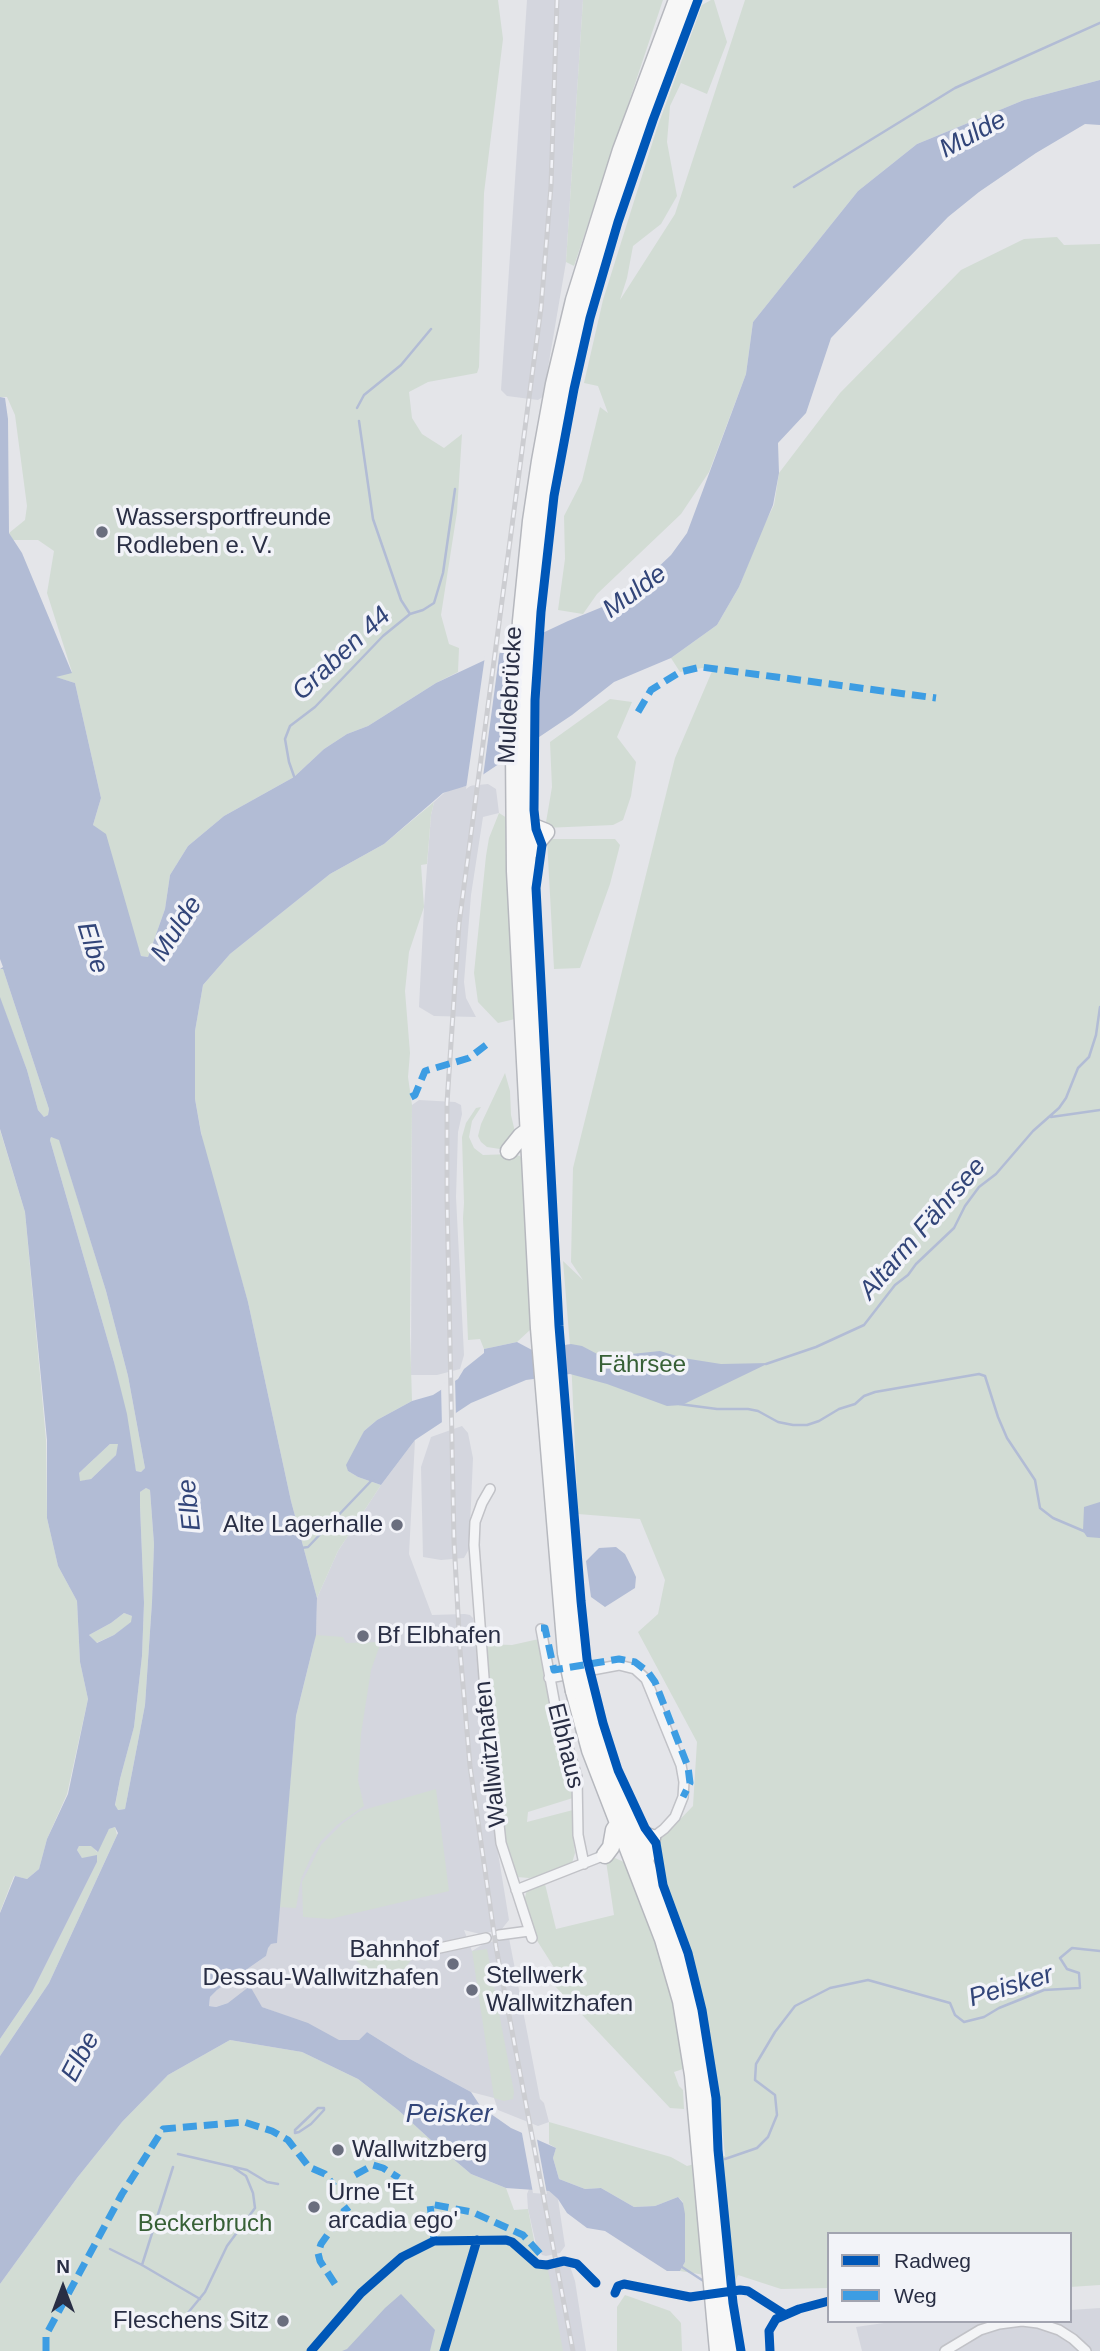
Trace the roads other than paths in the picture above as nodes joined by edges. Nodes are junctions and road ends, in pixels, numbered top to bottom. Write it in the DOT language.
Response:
graph roads {
  1 [pos="683,2"];
  2 [pos="520,779"];
  3 [pos="526,975"];
  4 [pos="532,1078"];
  5 [pos="545,1327"];
  6 [pos="490,1489"];
  7 [pos="541,1629"];
  8 [pos="549,1678"];
  9 [pos="580,1690"];
  10 [pos="618,1824"];
  11 [pos="634,1831"];
  12 [pos="652,1838"];
  13 [pos="629,1852"];
  14 [pos="605,1855"];
  15 [pos="645,1861"];
  16 [pos="584,1864"];
  17 [pos="516,1890"];
  18 [pos="499,1936"];
  19 [pos="486,1938"];
  20 [pos="436,1949"];
  21 [pos="706,2160"];
  22 [pos="718,2297"];
  23 [pos="1010,2323"];
  24 [pos="1038,2323"];
  25 [pos="947,2350"];
  26 [pos="718,2351"];
  27 [pos="732,2351"];
  28 [pos="1086,2351"];
  1 -- 2 [label="highway, Muldebrücke"];
  2 -- 3 [label="highway"];
  2 -- 3 [label="highway"];
  3 -- 4 [label="highway"];
  4 -- 5 [label="highway"];
  4 -- 5 [label="highway"];
  5 -- 9 [label="highway, bridge"];
  6 -- 17 [label="street, Wallwitzhafen"];
  7 -- 8 [label="street, Elbhaus"];
  8 -- 12 [label="street"];
  8 -- 16 [label="street, Elbhaus"];
  9 -- 10 [label="highway"];
  9 -- 11 [label="highway"];
  10 -- 13 [label="highway"];
  10 -- 14 [label="highway"];
  11 -- 12 [label="highway"];
  11 -- 15 [label="highway"];
  12 -- 15 [label="highway"];
  13 -- 14 [label="highway"];
  13 -- 21 [label="highway"];
  14 -- 16 [label="street"];
  15 -- 21 [label="highway"];
  16 -- 17 [label="street"];
  17 -- 18 [label="street, Wallwitzhafen"];
  19 -- 20 [label="street"];
  21 -- 22 [label="highway"];
  22 -- 26 [label="highway"];
  22 -- 27 [label="highway"];
  23 -- 25 [label="street"];
  24 -- 28 [label="street"];
}
